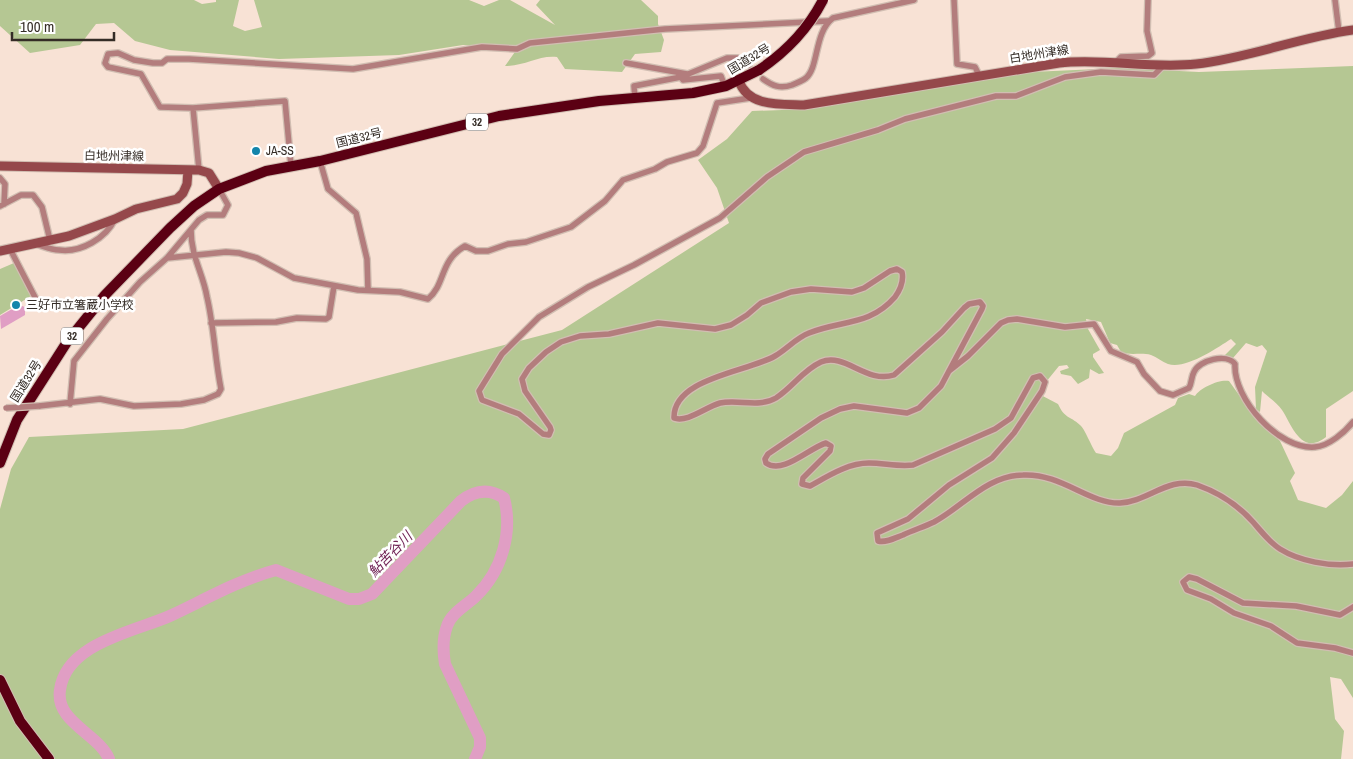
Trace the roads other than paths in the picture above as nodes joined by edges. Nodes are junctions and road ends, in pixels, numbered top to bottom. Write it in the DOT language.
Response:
graph roads {
  1 [pos="823,0"];
  2 [pos="914,0"];
  3 [pos="954,0"];
  4 [pos="1148,0"];
  5 [pos="1335,0"];
  6 [pos="828,22"];
  7 [pos="1353,30"];
  8 [pos="1339,32"];
  9 [pos="1116,62"];
  10 [pos="626,64"];
  11 [pos="749,65"];
  12 [pos="1163,66"];
  13 [pos="684,75"];
  14 [pos="761,75"];
  15 [pos="980,77"];
  16 [pos="739,81"];
  17 [pos="725,87"];
  18 [pos="750,98"];
  19 [pos="635,99"];
  20 [pos="193,108"];
  21 [pos="320,161"];
  22 [pos="0,166"];
  23 [pos="291,166"];
  24 [pos="188,170"];
  25 [pos="199,170"];
  26 [pos="0,178"];
  27 [pos="219,189"];
  28 [pos="2,205"];
  29 [pos="115,219"];
  30 [pos="191,230"];
  31 [pos="50,240"];
  32 [pos="34,243"];
  33 [pos="10,249"];
  34 [pos="0,251"];
  35 [pos="194,255"];
  36 [pos="167,258"];
  37 [pos="334,286"];
  38 [pos="368,290"];
  39 [pos="37,301"];
  40 [pos="211,323"];
  41 [pos="948,372"];
  42 [pos="70,404"];
  43 [pos="3,408"];
  44 [pos="1353,422"];
  45 [pos="0,462"];
  46 [pos="1353,564"];
  47 [pos="1353,607"];
  48 [pos="1353,653"];
  49 [pos="0,680"];
  50 [pos="49,759"];
  1 -- 14 [label="highway, 国道32号 / 32, bridge"];
  2 -- 6 [label="street"];
  3 -- 15 [label="street"];
  4 -- 9 [label="street"];
  5 -- 8 [label="street"];
  6 -- 14 [label="street"];
  6 -- 20 [label="street"];
  7 -- 8 [label="main road, 白地州津線"];
  8 -- 12 [label="main road, 白地州津線"];
  9 -- 12 [label="main road, 白地州津線"];
  9 -- 15 [label="main road, 白地州津線"];
  10 -- 13 [label="street"];
  11 -- 13 [label="street"];
  12 -- 41 [label="street"];
  13 -- 17 [label="street"];
  13 -- 19 [label="street"];
  14 -- 16 [label="highway, 国道32号 / 32"];
  15 -- 18 [label="main road, 白地州津線"];
  16 -- 17 [label="highway, 国道32号 / 32"];
  16 -- 18 [label="main road"];
  17 -- 19 [label="highway, 国道32号 / 32"];
  18 -- 38 [label="street"];
  19 -- 21 [label="highway, 国道32号 / 32"];
  20 -- 23 [label="street"];
  20 -- 25 [label="street"];
  21 -- 23 [label="highway, 国道32号 / 32"];
  21 -- 38 [label="street"];
  22 -- 24 [label="main road, 白地州津線"];
  23 -- 27 [label="highway, 国道32号 / 32"];
  24 -- 25 [label="main road, 白地州津線"];
  24 -- 29 [label="main road"];
  25 -- 27 [label="main road"];
  26 -- 28 [label="street"];
  27 -- 30 [label="street"];
  27 -- 45 [label="highway, 国道32号 / 32"];
  28 -- 31 [label="street"];
  29 -- 31 [label="main road"];
  29 -- 32 [label="street"];
  30 -- 35 [label="street"];
  30 -- 36 [label="street"];
  31 -- 32 [label="main road"];
  32 -- 33 [label="main road"];
  33 -- 34 [label="main road"];
  33 -- 39 [label="street"];
  35 -- 36 [label="street"];
  35 -- 37 [label="street"];
  35 -- 40 [label="street"];
  36 -- 42 [label="street"];
  37 -- 38 [label="street"];
  37 -- 40 [label="street"];
  40 -- 42 [label="street"];
  41 -- 44 [label="street"];
  41 -- 46 [label="street"];
  42 -- 43 [label="street, bridge"];
  47 -- 48 [label="street"];
  49 -- 50 [label="highway"];
}
